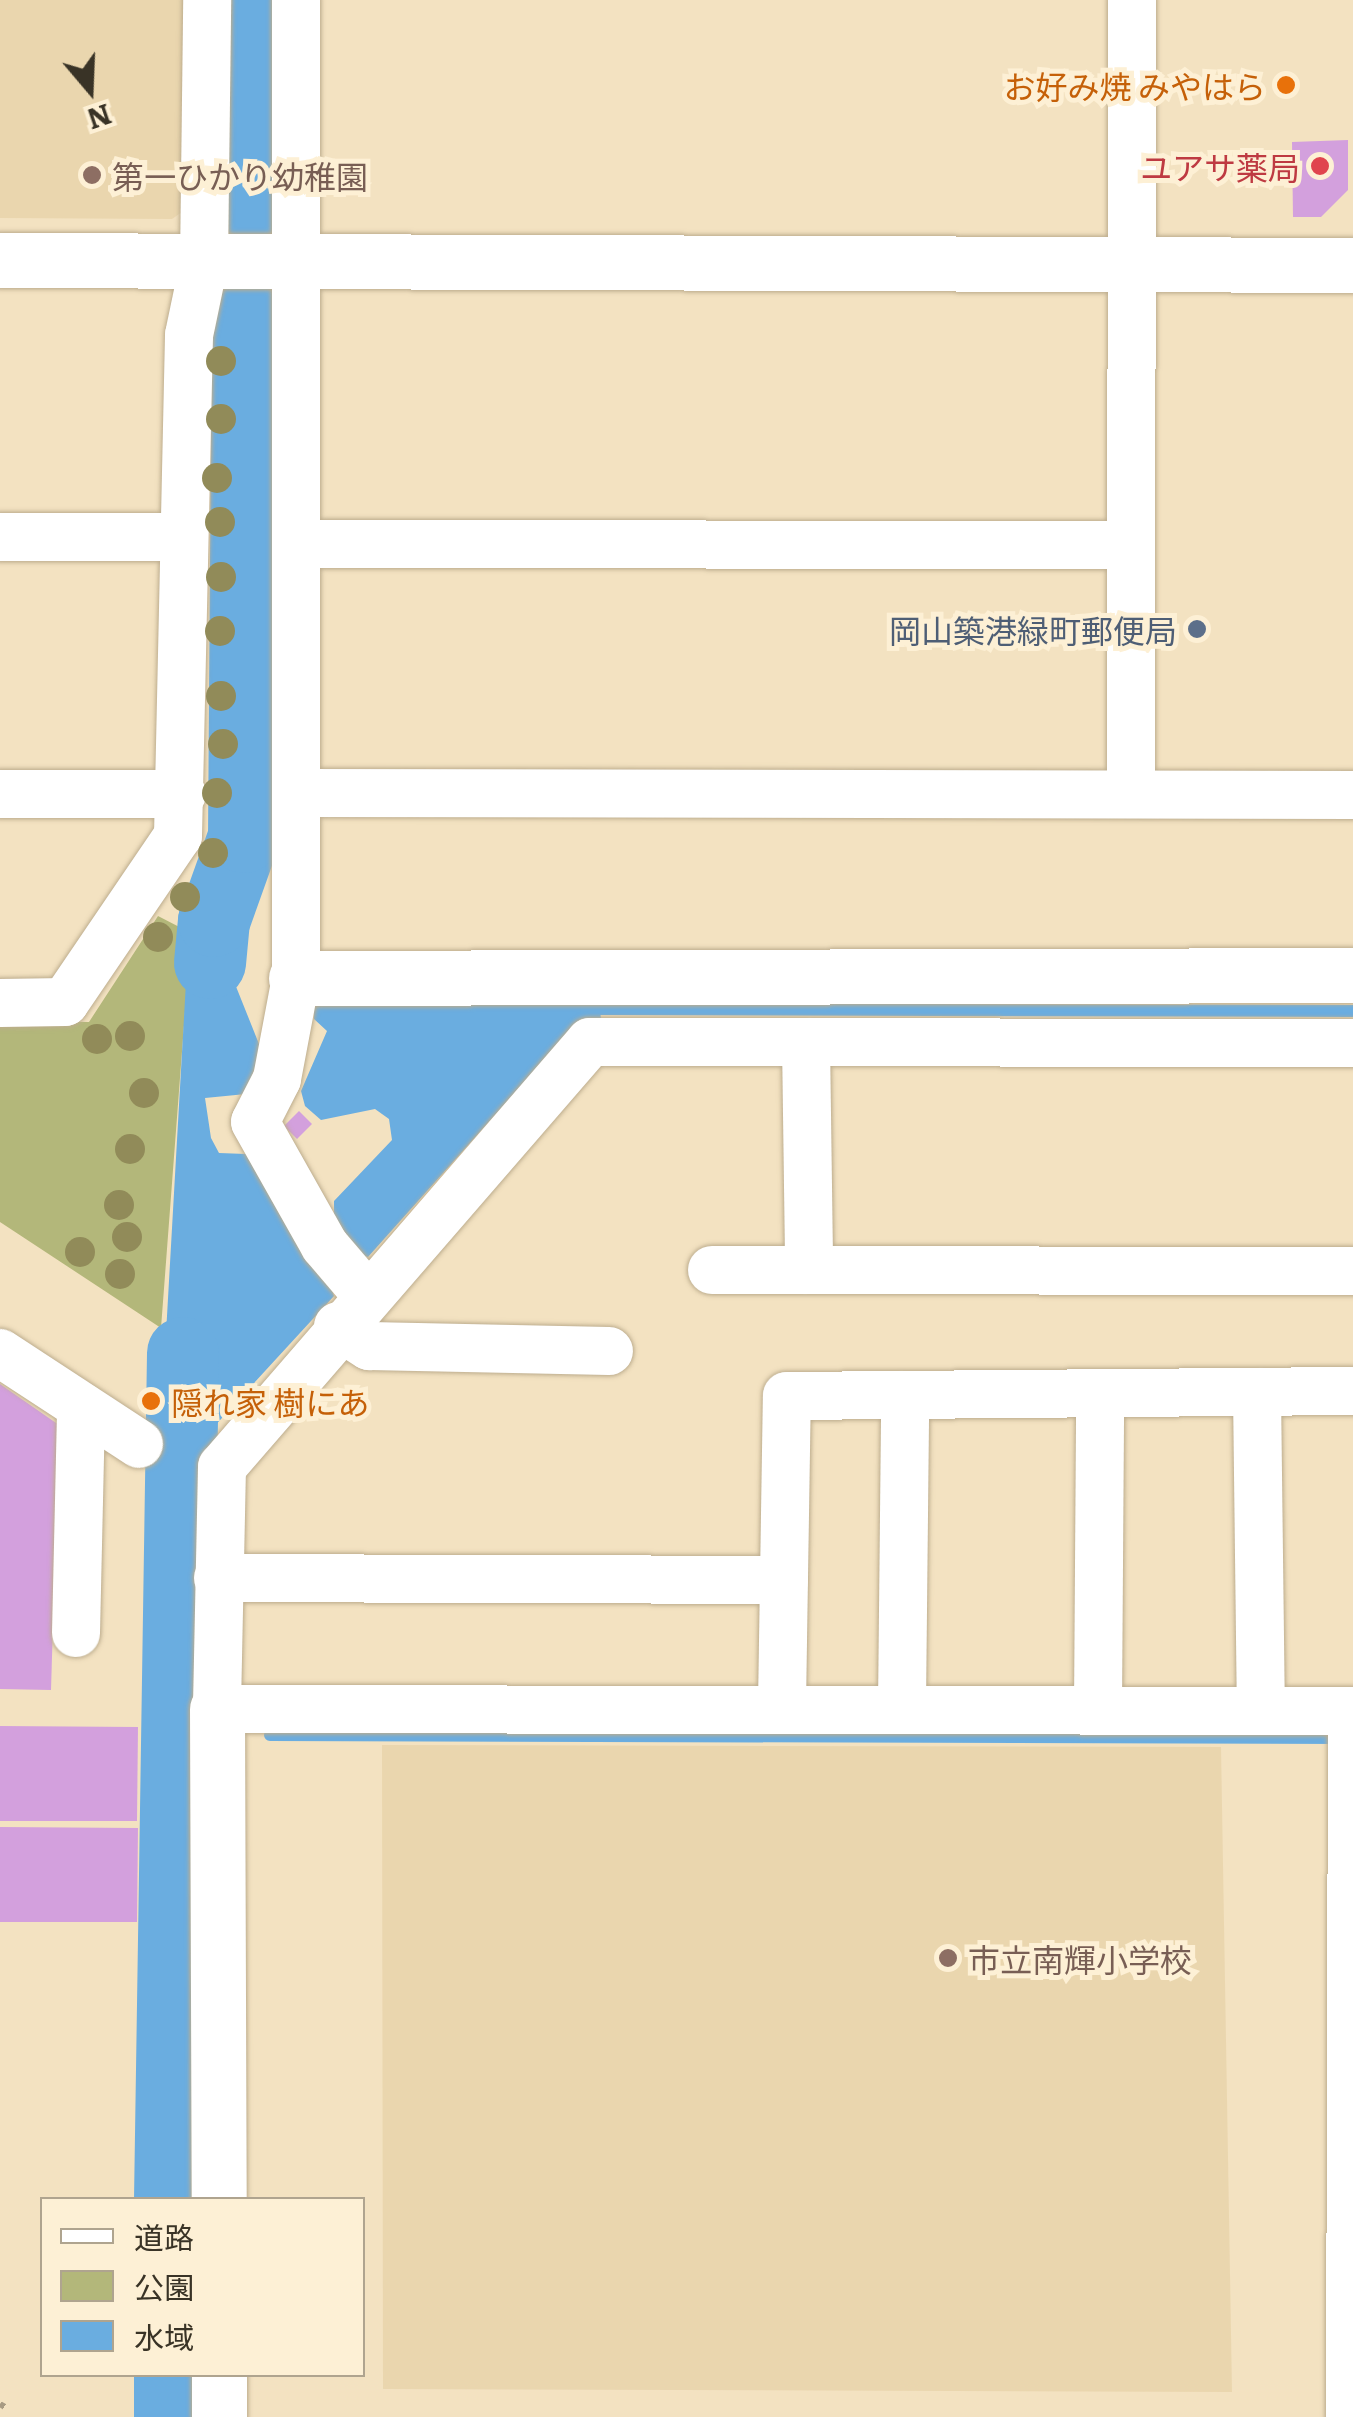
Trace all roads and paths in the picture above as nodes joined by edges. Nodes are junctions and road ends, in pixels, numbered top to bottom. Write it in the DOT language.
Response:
graph roads {
  1 [pos="208,0"];
  2 [pos="296,0"];
  3 [pos="1132,0"];
  4 [pos="0,260"];
  5 [pos="249,263"];
  6 [pos="1131,264"];
  7 [pos="1353,265"];
  8 [pos="0,537"];
  9 [pos="184,538"];
  10 [pos="296,544"];
  11 [pos="1130,546"];
  12 [pos="1132,791"];
  13 [pos="296,793"];
  14 [pos="0,794"];
  15 [pos="182,794"];
  16 [pos="1353,795"];
  17 [pos="1353,975"];
  18 [pos="296,978"];
  19 [pos="0,1003"];
  20 [pos="627,1010"];
  21 [pos="806,1042"];
  22 [pos="1353,1043"];
  23 [pos="712,1270"];
  24 [pos="810,1270"];
  25 [pos="1353,1271"];
  26 [pos="342,1282"];
  27 [pos="609,1351"];
  28 [pos="0,1353"];
  29 [pos="1353,1390"];
  30 [pos="1257,1392"];
  31 [pos="1100,1394"];
  32 [pos="904,1395"];
  33 [pos="82,1407"];
  34 [pos="139,1444"];
  35 [pos="218,1578"];
  36 [pos="784,1580"];
  37 [pos="76,1632"];
  38 [pos="782,1705"];
  39 [pos="902,1706"];
  40 [pos="217,1708"];
  41 [pos="1098,1708"];
  42 [pos="1261,1710"];
  43 [pos="1352,1724"];
  44 [pos="218,2197"];
  45 [pos="219,2377"];
  46 [pos="219,2417"];
  47 [pos="1350,2417"];
  1 -- 5 [label="street"];
  2 -- 5 [label="street"];
  3 -- 6 [label="street"];
  4 -- 5 [label="street"];
  5 -- 6 [label="street"];
  5 -- 9 [label="street"];
  5 -- 10 [label="street"];
  6 -- 7 [label="street"];
  6 -- 11 [label="street"];
  8 -- 9 [label="street"];
  9 -- 15 [label="street"];
  10 -- 11 [label="street"];
  10 -- 13 [label="street"];
  11 -- 12 [label="street"];
  12 -- 13 [label="street"];
  12 -- 16 [label="street"];
  13 -- 18 [label="street"];
  14 -- 15 [label="street"];
  15 -- 19 [label="street"];
  17 -- 20 [label="street"];
  18 -- 20 [label="street"];
  18 -- 26 [label="street"];
  20 -- 21 [label="street"];
  20 -- 26 [label="street"];
  21 -- 22 [label="street"];
  21 -- 24 [label="street"];
  23 -- 24 [label="street"];
  24 -- 25 [label="street"];
  26 -- 27 [label="street"];
  26 -- 35 [label="street"];
  28 -- 33 [label="street"];
  29 -- 30 [label="street"];
  30 -- 31 [label="street"];
  30 -- 42 [label="street"];
  31 -- 32 [label="street"];
  31 -- 41 [label="street"];
  32 -- 36 [label="street"];
  32 -- 39 [label="street"];
  33 -- 34 [label="street"];
  33 -- 37 [label="street"];
  35 -- 36 [label="street"];
  35 -- 40 [label="street"];
  36 -- 38 [label="street"];
  38 -- 39 [label="street"];
  38 -- 40 [label="street"];
  39 -- 41 [label="street"];
  40 -- 44 [label="street"];
  41 -- 42 [label="street"];
  42 -- 43 [label="street"];
  43 -- 47 [label="street"];
  45 -- 46 [label="street"];
}
